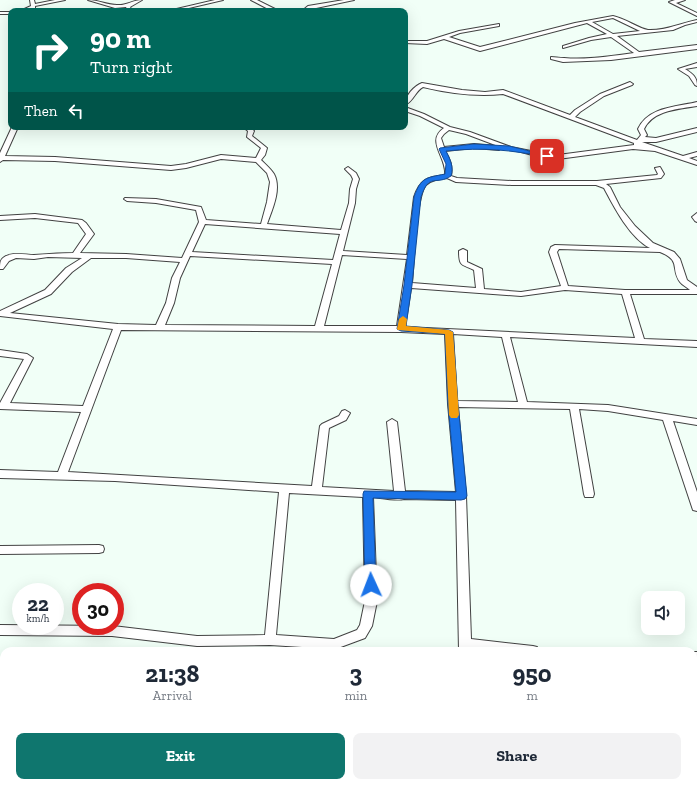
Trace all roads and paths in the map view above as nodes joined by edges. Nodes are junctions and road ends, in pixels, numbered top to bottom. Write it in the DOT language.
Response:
graph roads {
  1 [pos="63,0"];
  2 [pos="90,0"];
  3 [pos="140,0"];
  4 [pos="221,0"];
  5 [pos="253,0"];
  6 [pos="352,0"];
  7 [pos="683,0"];
  8 [pos="32,2"];
  9 [pos="128,6"];
  10 [pos="318,6"];
  11 [pos="184,8"];
  12 [pos="271,8"];
  13 [pos="308,8"];
  14 [pos="315,8"];
  15 [pos="697,15"];
  16 [pos="697,21"];
  17 [pos="588,22"];
  18 [pos="690,22"];
  19 [pos="497,25"];
  20 [pos="697,28"];
  21 [pos="645,31"];
  22 [pos="612,36"];
  23 [pos="444,37"];
  24 [pos="408,42"];
  25 [pos="565,47"];
  26 [pos="697,47"];
  27 [pos="638,54"];
  28 [pos="553,58"];
  29 [pos="697,65"];
  30 [pos="630,84"];
  31 [pos="697,84"];
  32 [pos="408,101"];
  33 [pos="697,104"];
  34 [pos="408,110"];
  35 [pos="570,118"];
  36 [pos="448,128"];
  37 [pos="14,130"];
  38 [pos="250,130"];
  39 [pos="697,130"];
  40 [pos="640,140"];
  41 [pos="633,147"];
  42 [pos="509,148"];
  43 [pos="442,149"];
  44 [pos="656,149"];
  45 [pos="697,154"];
  46 [pos="683,158"];
  47 [pos="1,159"];
  48 [pos="258,160"];
  49 [pos="697,163"];
  50 [pos="658,168"];
  51 [pos="348,169"];
  52 [pos="448,176"];
  53 [pos="614,181"];
  54 [pos="597,183"];
  55 [pos="607,187"];
  56 [pos="127,200"];
  57 [pos="697,215"];
  58 [pos="0,218"];
  59 [pos="697,220"];
  60 [pos="202,222"];
  61 [pos="263,227"];
  62 [pos="345,232"];
  63 [pos="662,250"];
  64 [pos="463,251"];
  65 [pos="339,253"];
  66 [pos="75,255"];
  67 [pos="89,256"];
  68 [pos="186,257"];
  69 [pos="411,257"];
  70 [pos="336,262"];
  71 [pos="0,267"];
  72 [pos="683,281"];
  73 [pos="408,285"];
  74 [pos="565,288"];
  75 [pos="480,291"];
  76 [pos="678,291"];
  77 [pos="697,291"];
  78 [pos="624,292"];
  79 [pos="0,314"];
  80 [pos="160,326"];
  81 [pos="118,327"];
  82 [pos="319,328"];
  83 [pos="401,329"];
  84 [pos="449,332"];
  85 [pos="505,334"];
  86 [pos="640,340"];
  87 [pos="697,344"];
  88 [pos="0,353"];
  89 [pos="453,404"];
  90 [pos="524,405"];
  91 [pos="2,406"];
  92 [pos="574,406"];
  93 [pos="87,409"];
  94 [pos="345,413"];
  95 [pos="667,418"];
  96 [pos="392,422"];
  97 [pos="697,422"];
  98 [pos="0,474"];
  99 [pos="62,474"];
  100 [pos="284,489"];
  101 [pos="316,492"];
  102 [pos="368,494"];
  103 [pos="589,494"];
  104 [pos="400,496"];
  105 [pos="461,496"];
  106 [pos="697,507"];
  107 [pos="99,549"];
  108 [pos="0,550"];
  109 [pos="0,630"];
  110 [pos="270,640"];
  111 [pos="197,646"];
  112 [pos="465,647"];
  1 -- 8 [label="street"];
  2 -- 9 [label="street"];
  3 -- 9 [label="street"];
  4 -- 11 [label="street"];
  5 -- 12 [label="street"];
  6 -- 10 [label="street"];
  7 -- 15 [label="street"];
  10 -- 13 [label="street"];
  10 -- 14 [label="street"];
  16 -- 18 [label="street"];
  17 -- 21 [label="street"];
  17 -- 22 [label="street"];
  17 -- 23 [label="street"];
  18 -- 20 [label="street"];
  18 -- 21 [label="street"];
  19 -- 23 [label="street"];
  21 -- 22 [label="street"];
  22 -- 25 [label="street"];
  22 -- 27 [label="street"];
  23 -- 24 [label="street"];
  26 -- 27 [label="street"];
  27 -- 28 [label="street"];
  29 -- 31 [label="street"];
  30 -- 35 [label="street"];
  32 -- 35 [label="street"];
  33 -- 40 [label="street"];
  34 -- 36 [label="street"];
  35 -- 40 [label="street"];
  36 -- 42 [label="street"];
  36 -- 43 [label="street"];
  37 -- 47 [label="street"];
  38 -- 48 [label="street"];
  39 -- 40 [label="street"];
  40 -- 41 [label="street"];
  40 -- 44 [label="street"];
  41 -- 42 [label="street"];
  41 -- 44 [label="street"];
  42 -- 43 [label="street"];
  43 -- 52 [label="street"];
  44 -- 46 [label="street"];
  45 -- 46 [label="street"];
  46 -- 49 [label="street"];
  47 -- 48 [label="street"];
  48 -- 61 [label="street"];
  50 -- 53 [label="street"];
  51 -- 62 [label="street"];
  52 -- 54 [label="street"];
  52 -- 69 [label="street"];
  53 -- 54 [label="street"];
  53 -- 55 [label="street"];
  54 -- 55 [label="street"];
  55 -- 63 [label="street"];
  56 -- 60 [label="street"];
  57 -- 59 [label="street"];
  58 -- 66 [label="street"];
  60 -- 61 [label="street"];
  60 -- 68 [label="street"];
  61 -- 62 [label="street"];
  62 -- 65 [label="street"];
  63 -- 72 [label="street"];
  63 -- 74 [label="street"];
  64 -- 75 [label="street"];
  65 -- 69 [label="street"];
  65 -- 70 [label="street"];
  66 -- 67 [label="street"];
  66 -- 71 [label="street"];
  67 -- 68 [label="street"];
  67 -- 79 [label="street"];
  68 -- 70 [label="street"];
  68 -- 80 [label="street"];
  69 -- 73 [label="street"];
  70 -- 82 [label="street"];
  72 -- 76 [label="street"];
  72 -- 77 [label="street"];
  73 -- 75 [label="street"];
  73 -- 83 [label="street"];
  74 -- 75 [label="street"];
  74 -- 78 [label="street"];
  76 -- 77 [label="street"];
  76 -- 78 [label="street"];
  78 -- 86 [label="street"];
  79 -- 81 [label="street"];
  80 -- 81 [label="street"];
  80 -- 82 [label="street"];
  81 -- 93 [label="street"];
  82 -- 83 [label="street"];
  83 -- 84 [label="street"];
  84 -- 85 [label="street"];
  84 -- 89 [label="street"];
  85 -- 86 [label="street"];
  85 -- 90 [label="street"];
  86 -- 87 [label="street"];
  88 -- 91 [label="street"];
  89 -- 90 [label="street"];
  89 -- 105 [label="street"];
  90 -- 92 [label="street"];
  91 -- 93 [label="street"];
  92 -- 95 [label="street"];
  92 -- 103 [label="street"];
  93 -- 99 [label="street"];
  94 -- 101 [label="street"];
  95 -- 97 [label="street"];
  95 -- 106 [label="street"];
  96 -- 104 [label="street"];
  98 -- 99 [label="street"];
  99 -- 100 [label="street"];
  100 -- 101 [label="street"];
  100 -- 110 [label="street"];
  101 -- 102 [label="street"];
  102 -- 104 [label="street"];
  102 -- 110 [label="street"];
  104 -- 105 [label="street"];
  105 -- 112 [label="street"];
  107 -- 108 [label="street"];
  109 -- 111 [label="street"];
  110 -- 111 [label="street"];
}
